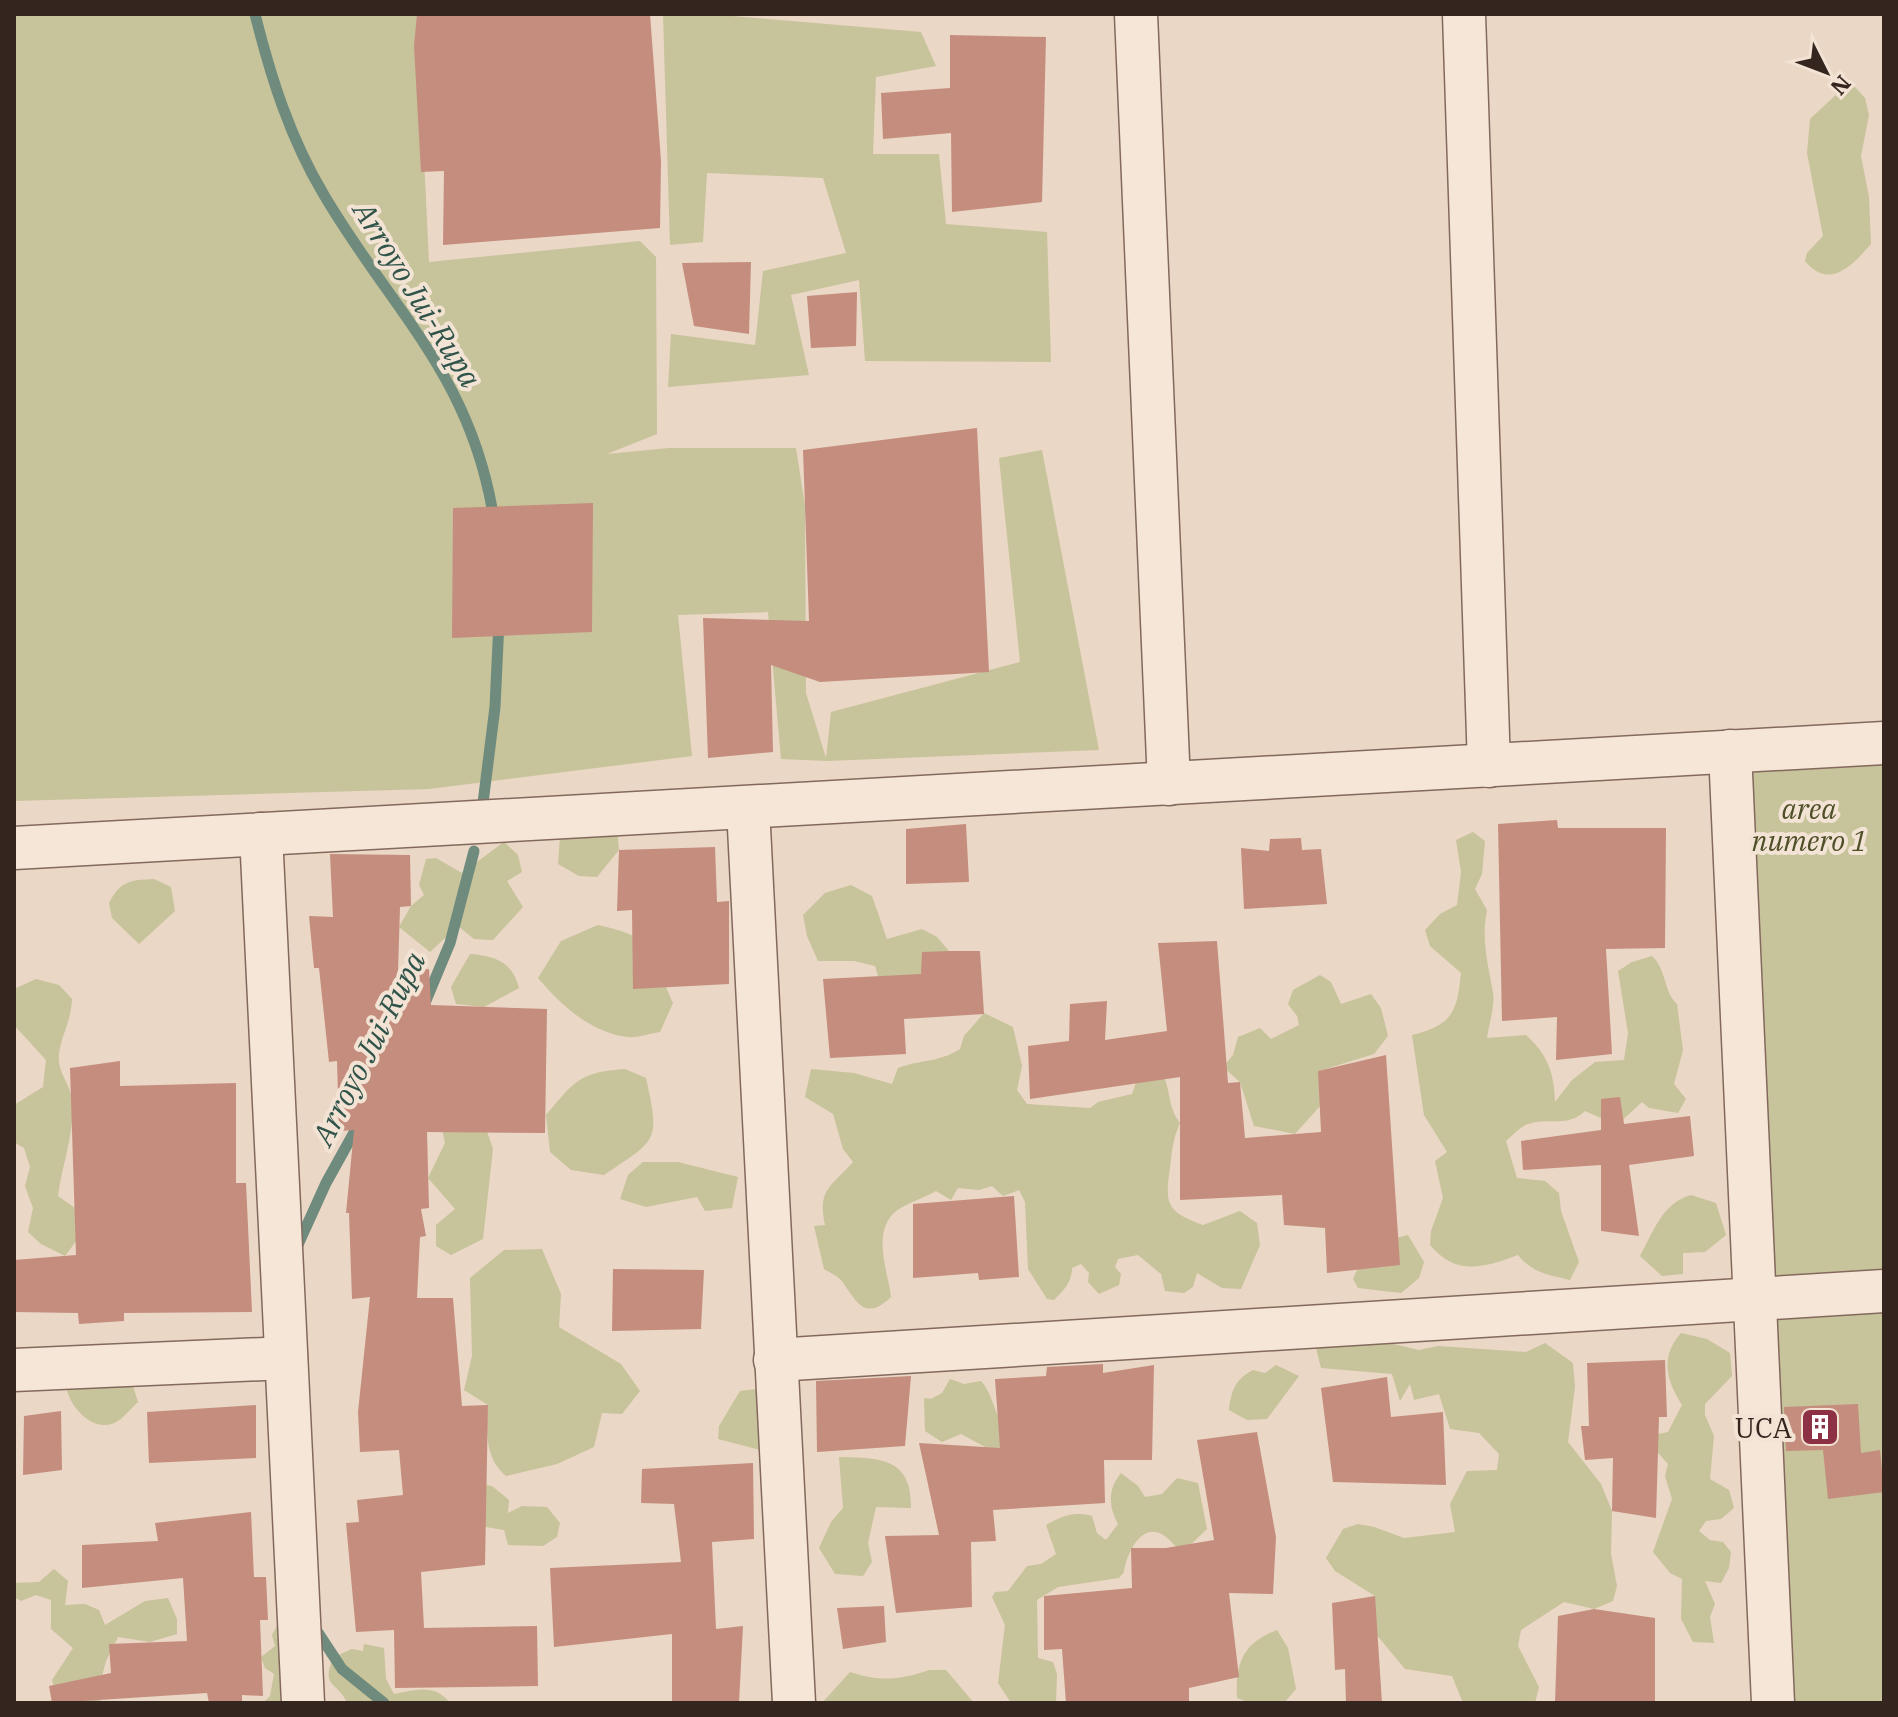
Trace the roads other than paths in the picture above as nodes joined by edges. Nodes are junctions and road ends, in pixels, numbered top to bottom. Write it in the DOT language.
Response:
graph roads {
  1 [pos="1136,14"];
  2 [pos="1464,14"];
  3 [pos="1884,743"];
  4 [pos="1730,751"];
  5 [pos="1489,766"];
  6 [pos="1169,784"];
  7 [pos="748,808"];
  8 [pos="261,834"];
  9 [pos="14,848"];
  10 [pos="1884,1291"];
  11 [pos="1755,1299"];
  12 [pos="286,1358"];
  13 [pos="775,1360"];
  14 [pos="14,1370"];
  15 [pos="303,1703"];
  16 [pos="794,1703"];
  17 [pos="1773,1703"];
  1 -- 6 [label="street"];
  2 -- 5 [label="street"];
  3 -- 4 [label="street"];
  4 -- 5 [label="street"];
  4 -- 11 [label="street"];
  5 -- 6 [label="street"];
  6 -- 7 [label="street"];
  7 -- 8 [label="street"];
  7 -- 13 [label="street"];
  8 -- 9 [label="street"];
  8 -- 12 [label="street"];
  10 -- 11 [label="street"];
  11 -- 13 [label="street"];
  11 -- 17 [label="street"];
  12 -- 14 [label="street"];
  12 -- 15 [label="street"];
  13 -- 16 [label="street"];
}
